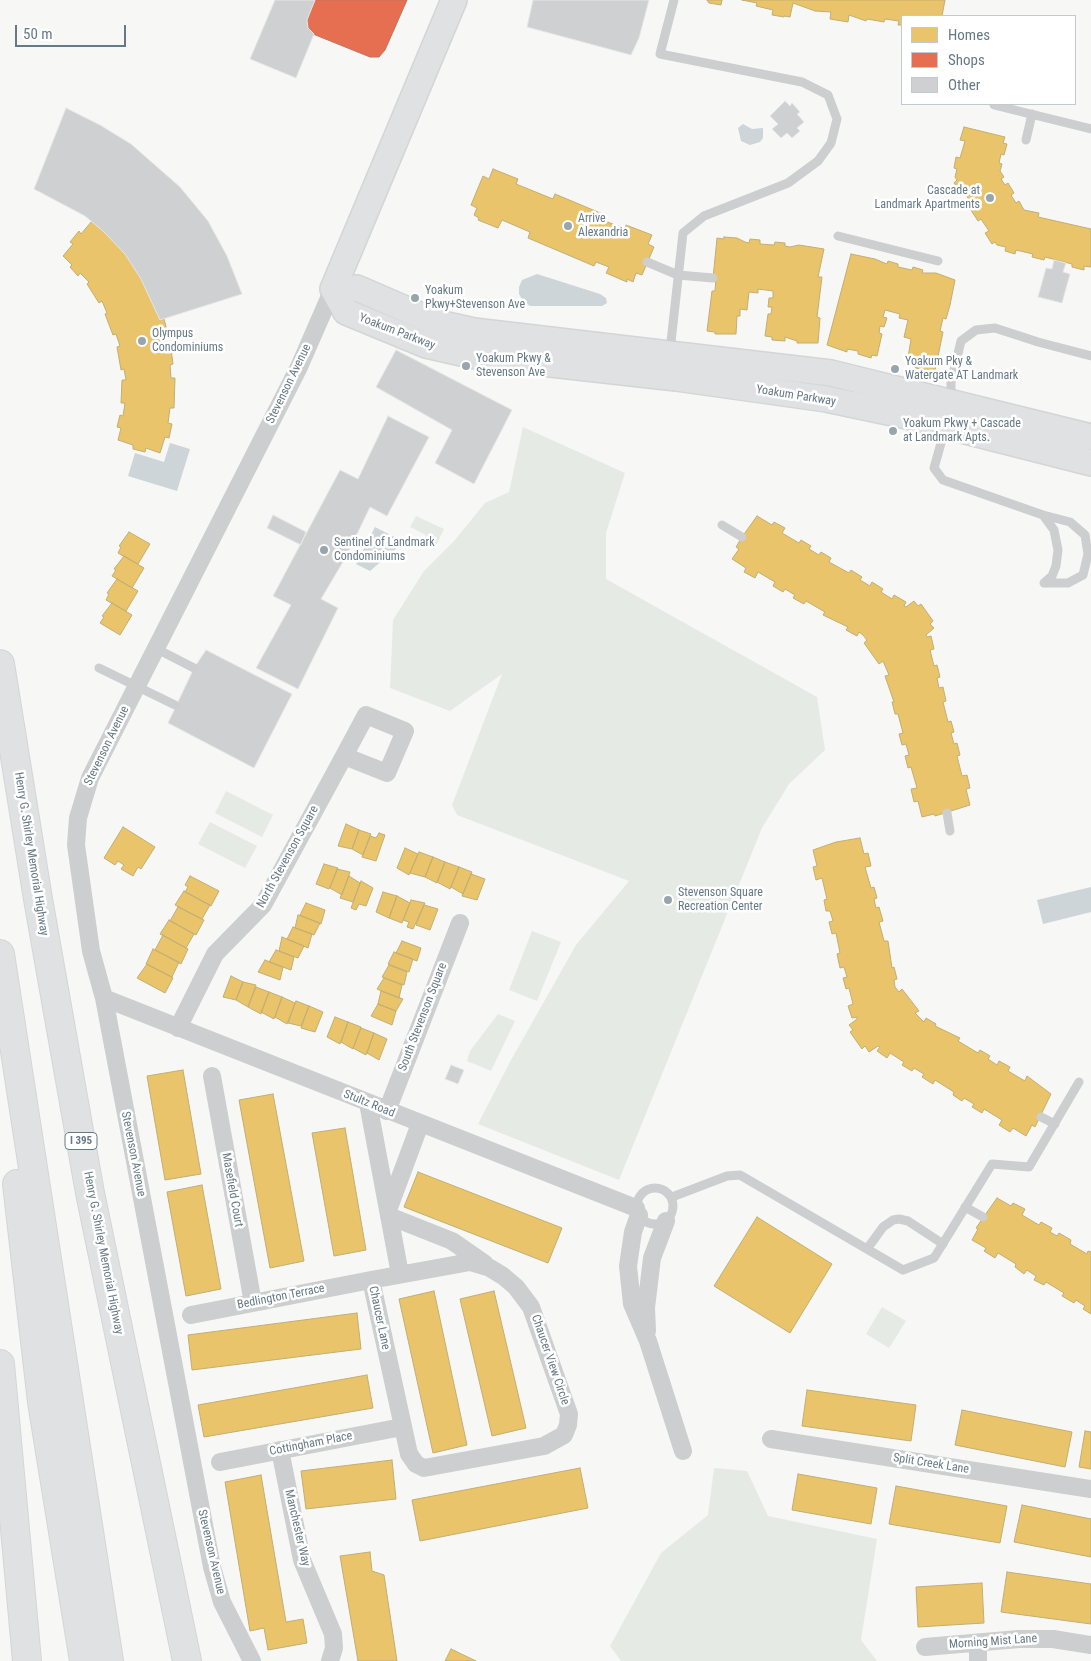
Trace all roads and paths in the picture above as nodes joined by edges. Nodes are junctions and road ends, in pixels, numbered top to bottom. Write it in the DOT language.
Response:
graph roads {
  1 [pos="454,0"];
  2 [pos="674,0"];
  3 [pos="994,105"];
  4 [pos="1032,114"];
  5 [pos="1091,129"];
  6 [pos="1026,140"];
  7 [pos="838,236"];
  8 [pos="938,261"];
  9 [pos="647,262"];
  10 [pos="678,275"];
  11 [pos="713,278"];
  12 [pos="333,289"];
  13 [pos="1091,356"];
  14 [pos="673,366"];
  15 [pos="948,415"];
  16 [pos="1091,437"];
  17 [pos="1091,463"];
  18 [pos="1043,515"];
  19 [pos="722,525"];
  20 [pos="742,537"];
  21 [pos="155,648"];
  22 [pos="0,664"];
  23 [pos="99,668"];
  24 [pos="194,668"];
  25 [pos="137,685"];
  26 [pos="175,705"];
  27 [pos="344,756"];
  28 [pos="947,813"];
  29 [pos="950,831"];
  30 [pos="460,923"];
  31 [pos="0,954"];
  32 [pos="104,998"];
  33 [pos="178,1028"];
  34 [pos="16,1058"];
  35 [pos="212,1076"];
  36 [pos="1079,1082"];
  37 [pos="368,1103"];
  38 [pos="387,1111"];
  39 [pos="1041,1116"];
  40 [pos="420,1124"];
  41 [pos="1055,1124"];
  42 [pos="672,1197"];
  43 [pos="965,1206"];
  44 [pos="637,1212"];
  45 [pos="388,1213"];
  46 [pos="983,1217"];
  47 [pos="666,1221"];
  48 [pos="943,1244"];
  49 [pos="867,1249"];
  50 [pos="490,1268"];
  51 [pos="400,1274"];
  52 [pos="371,1280"];
  53 [pos="253,1303"];
  54 [pos="191,1315"];
  55 [pos="648,1341"];
  56 [pos="0,1364"];
  57 [pos="402,1427"];
  58 [pos="771,1439"];
  59 [pos="280,1450"];
  60 [pos="683,1451"];
  61 [pos="220,1462"];
  62 [pos="416,1464"];
  63 [pos="1091,1488"];
  64 [pos="978,1643"];
  65 [pos="1091,1645"];
  66 [pos="925,1647"];
  67 [pos="27,1661"];
  68 [pos="84,1661"];
  69 [pos="109,1661"];
  70 [pos="188,1661"];
  71 [pos="252,1661"];
  72 [pos="330,1661"];
  73 [pos="978,1661"];
  1 -- 12 [label="street, Stevenson Avenue"];
  2 -- 10 [label="lane"];
  3 -- 4 [label="lane"];
  4 -- 5 [label="lane"];
  4 -- 6 [label="lane"];
  7 -- 8 [label="lane"];
  9 -- 10 [label="lane"];
  10 -- 11 [label="lane"];
  10 -- 14 [label="lane"];
  12 -- 14 [label="street, Yoakum Parkway"];
  12 -- 21 [label="street, Stevenson Avenue"];
  13 -- 15 [label="lane"];
  14 -- 15 [label="street, Yoakum Parkway"];
  15 -- 16 [label="street, Yoakum Parkway"];
  15 -- 17 [label="street, Yoakum Parkway"];
  15 -- 18 [label="lane"];
  18 -- 18 [label="lane"];
  19 -- 20 [label="lane"];
  21 -- 24 [label="lane"];
  21 -- 25 [label="street, Stevenson Avenue"];
  22 -- 70 [label="highway, Henry G. Shirley Memorial Highway / I 395"];
  23 -- 25 [label="lane"];
  25 -- 26 [label="lane"];
  25 -- 32 [label="street, Stevenson Avenue"];
  27 -- 33 [label="street, North Stevenson Square"];
  28 -- 29 [label="lane"];
  30 -- 38 [label="street, South Stevenson Square"];
  31 -- 34 [label="highway"];
  32 -- 33 [label="street, Stultz Road"];
  32 -- 71 [label="street, Stevenson Avenue"];
  33 -- 37 [label="street, Stultz Road"];
  34 -- 68 [label="highway"];
  34 -- 69 [label="highway"];
  35 -- 53 [label="street, Masefield Court"];
  36 -- 41 [label="lane"];
  37 -- 38 [label="street, Stultz Road"];
  37 -- 45 [label="street"];
  38 -- 40 [label="street, Stultz Road"];
  39 -- 41 [label="lane"];
  40 -- 44 [label="street, Stultz Road"];
  40 -- 45 [label="street"];
  41 -- 43 [label="lane"];
  42 -- 44 [label="lane"];
  42 -- 47 [label="lane"];
  42 -- 49 [label="lane"];
  43 -- 46 [label="lane"];
  43 -- 48 [label="lane"];
  44 -- 47 [label="lane"];
  44 -- 55 [label="street"];
  45 -- 50 [label="street, Chaucer View Circle"];
  45 -- 51 [label="street"];
  47 -- 55 [label="street"];
  48 -- 49 [label="lane"];
  48 -- 49 [label="lane"];
  50 -- 51 [label="street, Chaucer View Circle"];
  50 -- 62 [label="street, Chaucer View Circle"];
  51 -- 52 [label="street, Chaucer Lane"];
  52 -- 53 [label="street, Bedlington Terrace"];
  52 -- 57 [label="street, Chaucer Lane"];
  53 -- 54 [label="street, Bedlington Terrace"];
  55 -- 60 [label="street"];
  56 -- 67 [label="highway"];
  57 -- 59 [label="street, Cottingham Place"];
  57 -- 62 [label="street, Chaucer Lane"];
  58 -- 63 [label="street, Split Creek Lane"];
  59 -- 61 [label="street, Cottingham Place"];
  59 -- 72 [label="street, Manchester Way"];
  64 -- 65 [label="street, Morning Mist Lane"];
  64 -- 66 [label="street, Morning Mist Lane"];
  64 -- 73 [label="street"];
}
